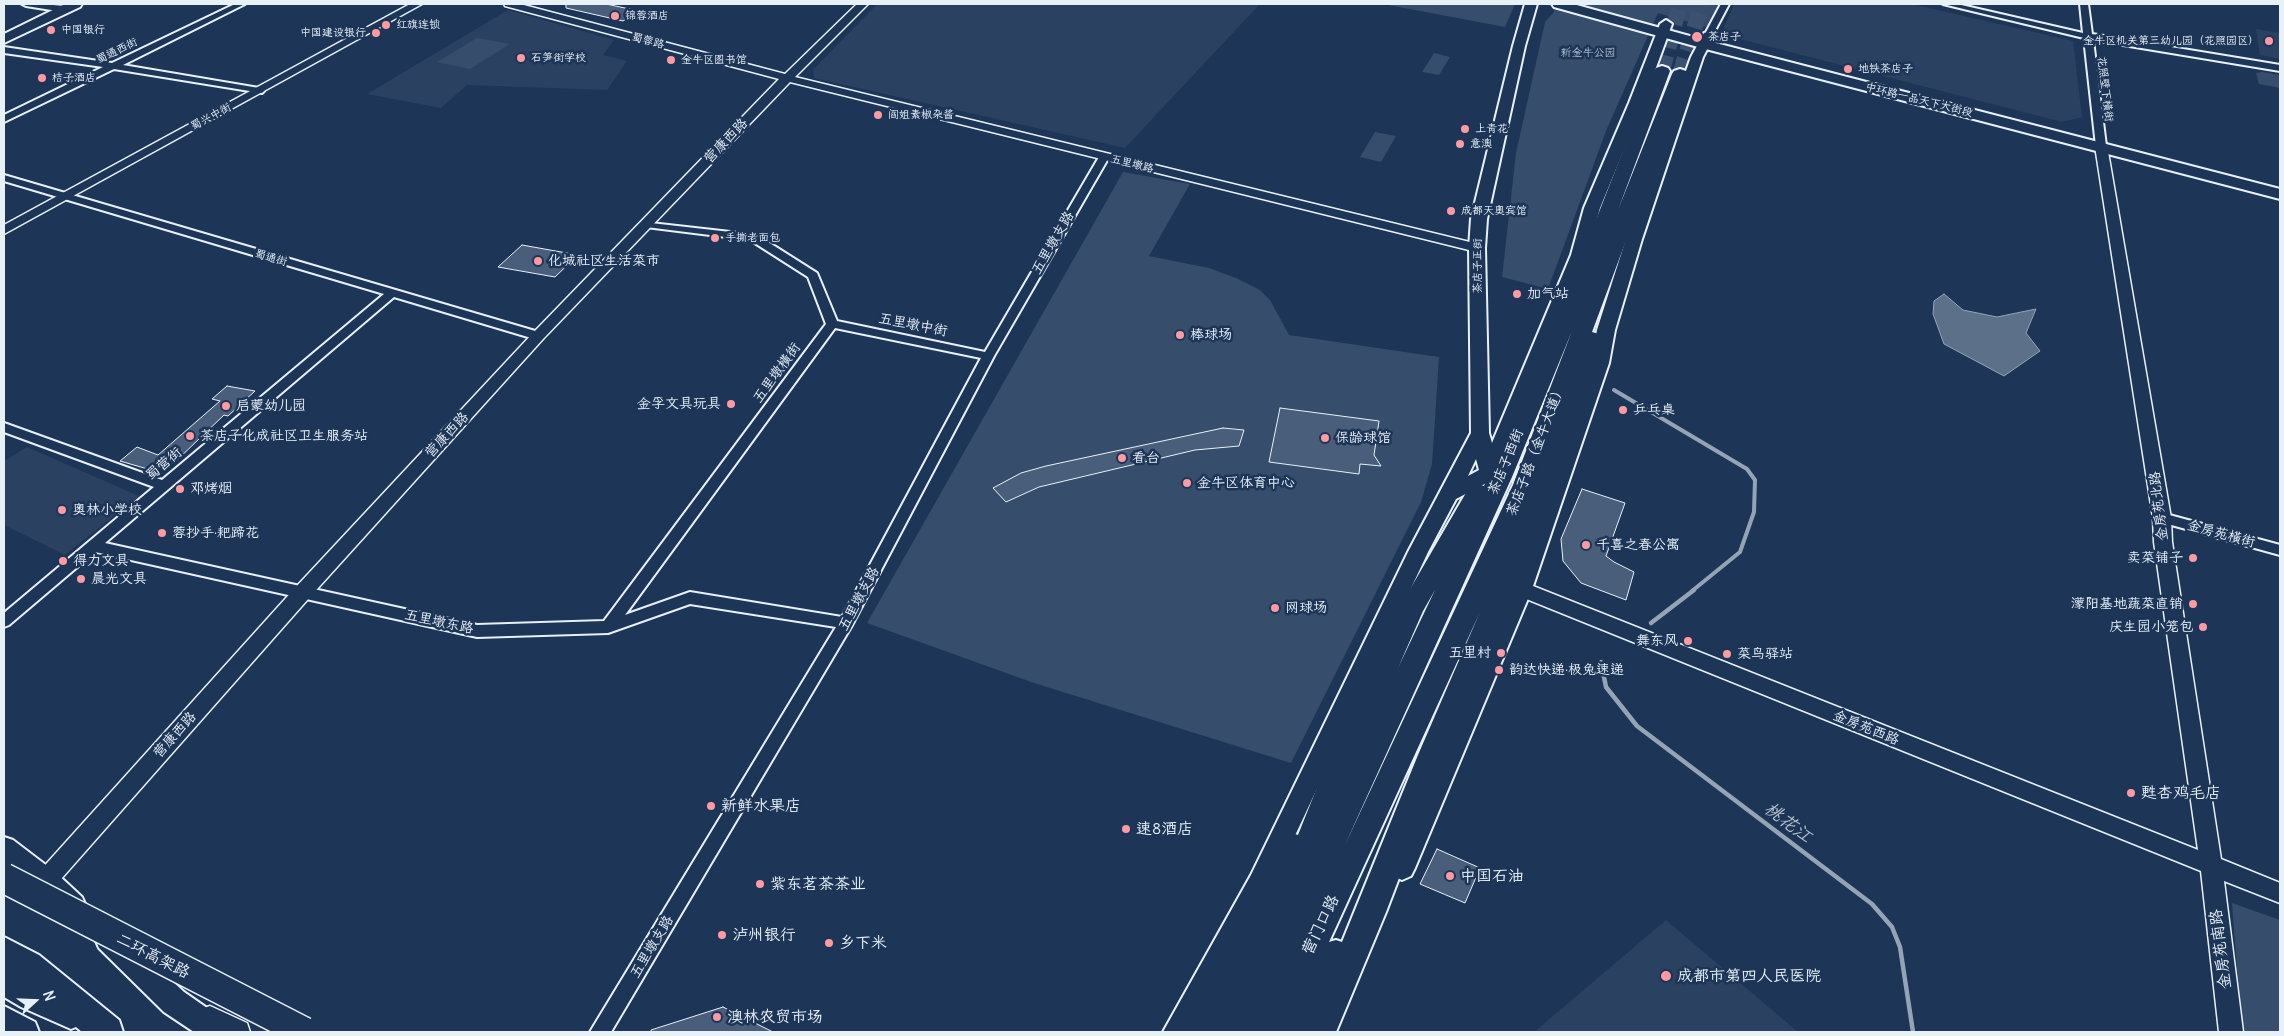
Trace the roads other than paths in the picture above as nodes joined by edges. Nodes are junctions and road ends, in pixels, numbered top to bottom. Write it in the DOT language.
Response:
graph roads {
  1 [pos="26,4"];
  2 [pos="241,4"];
  3 [pos="417,4"];
  4 [pos="509,4"];
  5 [pos="863,4"];
  6 [pos="1531,4"];
  7 [pos="1559,4"];
  8 [pos="1599,4"];
  9 [pos="1725,4"];
  10 [pos="1947,4"];
  11 [pos="2084,4"];
  12 [pos="62,6"];
  13 [pos="1664,28"];
  14 [pos="4,31"];
  15 [pos="2087,36"];
  16 [pos="4,39"];
  17 [pos="1706,40"];
  18 [pos="4,50"];
  19 [pos="113,66"];
  20 [pos="2280,68"];
  21 [pos="1671,72"];
  22 [pos="787,78"];
  23 [pos="259,91"];
  24 [pos="4,119"];
  25 [pos="2101,143"];
  26 [pos="1104,157"];
  27 [pos="4,178"];
  28 [pos="2280,187"];
  29 [pos="2280,194"];
  30 [pos="64,196"];
  31 [pos="646,224"];
  32 [pos="4,230"];
  33 [pos="1616,238"];
  34 [pos="1477,248"];
  35 [pos="391,294"];
  36 [pos="1591,306"];
  37 [pos="832,324"];
  38 [pos="1606,330"];
  39 [pos="538,336"];
  40 [pos="988,356"];
  41 [pos="4,427"];
  42 [pos="1480,433"];
  43 [pos="1495,475"];
  44 [pos="164,486"];
  45 [pos="1449,494"];
  46 [pos="2162,518"];
  47 [pos="93,546"];
  48 [pos="2280,550"];
  49 [pos="1521,590"];
  50 [pos="302,593"];
  51 [pos="4,621"];
  52 [pos="846,623"];
  53 [pos="608,627"];
  54 [pos="1432,755"];
  55 [pos="1332,786"];
  56 [pos="1373,818"];
  57 [pos="1330,845"];
  58 [pos="4,848"];
  59 [pos="2211,866"];
  60 [pos="4,878"];
  61 [pos="46,880"];
  62 [pos="2280,893"];
  63 [pos="4,952"];
  64 [pos="4,979"];
  65 [pos="174,1002"];
  66 [pos="4,1020"];
  67 [pos="102,1029"];
  68 [pos="25,1032"];
  69 [pos="217,1032"];
  70 [pos="238,1032"];
  71 [pos="304,1032"];
  72 [pos="600,1032"];
  73 [pos="1177,1032"];
  74 [pos="1195,1032"];
  75 [pos="1218,1032"];
  76 [pos="1243,1032"];
  77 [pos="1270,1032"];
  78 [pos="1299,1032"];
  79 [pos="1319,1032"];
  80 [pos="1335,1032"];
  81 [pos="2231,1032"];
  1 -- 12 [label="street"];
  2 -- 19 [label="street, 蜀通西街"];
  3 -- 23 [label="street, 蜀兴中街"];
  4 -- 22 [label="street, 蜀蓉路"];
  5 -- 22 [label="street, 营康西路"];
  6 -- 34 [label="main road, 茶店子正街"];
  7 -- 13 [label="main road, 中环路一品天下大街段"];
  8 -- 13 [label="main road, 中环路一品天下大街段"];
  9 -- 17 [label="street"];
  10 -- 15 [label="street"];
  11 -- 15 [label="street, 花照壁下横街"];
  12 -- 14 [label="main road"];
  12 -- 16 [label="main road"];
  13 -- 17 [label="main road, 中环路一品天下大街段"];
  13 -- 43 [label="main road"];
  15 -- 20 [label="street"];
  15 -- 25 [label="street, 花照壁下横街"];
  17 -- 25 [label="main road, 中环路一品天下大街段"];
  17 -- 38 [label="main road"];
  18 -- 19 [label="street"];
  19 -- 23 [label="street"];
  19 -- 24 [label="street, 蜀通西街"];
  21 -- 33 [label="highway, 茶店子路（金牛大道）"];
  21 -- 43 [label="highway, 茶店子西街"];
  22 -- 26 [label="street, 五里墩路"];
  22 -- 31 [label="street, 营康西路"];
  23 -- 30 [label="street, 蜀兴中街"];
  25 -- 28 [label="main road, 中环路一品天下大街段"];
  25 -- 29 [label="main road, 中环路一品天下大街段"];
  25 -- 46 [label="street, 金房苑北路"];
  26 -- 34 [label="street, 五里墩路"];
  26 -- 40 [label="street, 五里墩支路"];
  27 -- 30 [label="street, 蜀通街"];
  30 -- 32 [label="street, 蜀兴中街"];
  30 -- 35 [label="street, 蜀通街"];
  31 -- 37 [label="street"];
  31 -- 39 [label="street, 营康西路"];
  33 -- 36 [label="highway, 茶店子路（金牛大道）"];
  33 -- 38 [label="main road"];
  34 -- 42 [label="main road, 茶店子正街"];
  35 -- 39 [label="street, 蜀通街"];
  35 -- 44 [label="street, 蜀营街"];
  36 -- 54 [label="highway"];
  36 -- 56 [label="highway, 茶店子路（金牛大道）"];
  37 -- 40 [label="street, 五里墩中街"];
  37 -- 53 [label="street, 五里墩横街"];
  38 -- 49 [label="main road"];
  39 -- 50 [label="street, 营康西路"];
  40 -- 52 [label="street, 五里墩支路"];
  41 -- 44 [label="street"];
  42 -- 43 [label="main road, 茶店子正街"];
  42 -- 45 [label="main road"];
  43 -- 45 [label="main road"];
  43 -- 55 [label="highway"];
  43 -- 57 [label="highway, 茶店子西街"];
  44 -- 47 [label="street, 蜀营街"];
  45 -- 73 [label="main road"];
  46 -- 48 [label="street, 金房苑横街"];
  46 -- 59 [label="street, 金房苑北路"];
  47 -- 50 [label="street, 五里墩东路"];
  47 -- 51 [label="street, 蜀营街"];
  49 -- 59 [label="street, 金房苑西路"];
  49 -- 80 [label="main road"];
  50 -- 53 [label="street, 五里墩东路"];
  50 -- 61 [label="street, 营康西路"];
  52 -- 53 [label="street, 五里墩东路"];
  52 -- 72 [label="street, 五里墩支路"];
  54 -- 78 [label="highway"];
  54 -- 79 [label="highway"];
  55 -- 74 [label="highway"];
  55 -- 75 [label="highway"];
  56 -- 77 [label="highway, 营门口路"];
  57 -- 76 [label="highway, 营门口路"];
  58 -- 61 [label="main road"];
  59 -- 62 [label="street, 金房苑西路"];
  59 -- 81 [label="street, 金房苑南路"];
  60 -- 71 [label="highway, 二环高架路, bridge"];
  61 -- 65 [label="main road"];
  63 -- 67 [label="highway"];
  64 -- 67 [label="highway"];
  65 -- 69 [label="main road"];
  65 -- 70 [label="street"];
  66 -- 68 [label="main road"];
}
